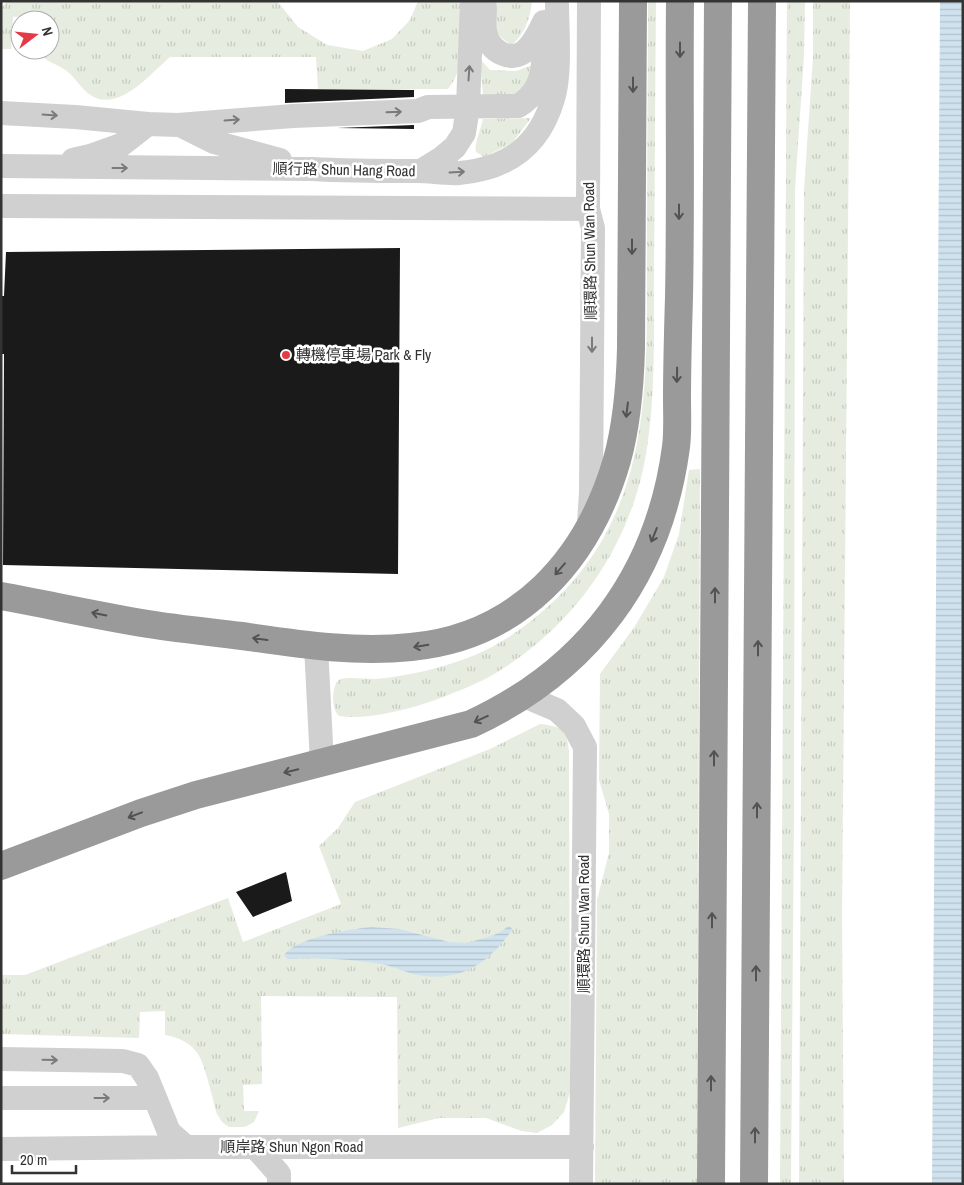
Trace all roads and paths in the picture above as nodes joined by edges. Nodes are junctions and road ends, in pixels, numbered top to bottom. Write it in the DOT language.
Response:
graph roads {
  1 [pos="472,1"];
  2 [pos="485,1"];
  3 [pos="557,1"];
  4 [pos="589,1"];
  5 [pos="633,1"];
  6 [pos="680,1"];
  7 [pos="718,1"];
  8 [pos="762,1"];
  9 [pos="544,12"];
  10 [pos="468,107"];
  11 [pos="1,113"];
  12 [pos="148,124"];
  13 [pos="178,125"];
  14 [pos="1,166"];
  15 [pos="37,167"];
  16 [pos="311,169"];
  17 [pos="420,171"];
  18 [pos="1,206"];
  19 [pos="588,209"];
  20 [pos="588,530"];
  21 [pos="1,596"];
  22 [pos="316,646"];
  23 [pos="524,696"];
  24 [pos="322,763"];
  25 [pos="1,866"];
  26 [pos="1,1059"];
  27 [pos="1,1098"];
  28 [pos="154,1098"];
  29 [pos="186,1147"];
  30 [pos="582,1147"];
  31 [pos="256,1148"];
  32 [pos="1,1149"];
  33 [pos="279,1184"];
  34 [pos="582,1184"];
  35 [pos="711,1184"];
  36 [pos="754,1184"];
  10 -- 1 [label="lane, one-way"];
  2 -- 9 [label="lane"];
  17 -- 3 [label="lane, 順行路 Shun Hang Road, one-way"];
  4 -- 19 [label="lane, 順環路 Shun Wan Road"];
  5 -- 20 [label="highway, one-way"];
  6 -- 23 [label="highway, one-way"];
  35 -- 7 [label="highway, one-way"];
  36 -- 8 [label="highway, one-way"];
  9 -- 10 [label="lane"];
  13 -- 10 [label="lane, one-way"];
  10 -- 17 [label="lane"];
  11 -- 12 [label="lane, one-way"];
  12 -- 13 [label="lane"];
  12 -- 15 [label="lane"];
  13 -- 16 [label="lane"];
  14 -- 15 [label="lane, 順行路 Shun Hang Road"];
  15 -- 16 [label="lane, 順行路 Shun Hang Road, one-way"];
  16 -- 17 [label="lane, 順行路 Shun Hang Road"];
  18 -- 19 [label="lane"];
  19 -- 20 [label="lane, 順環路 Shun Wan Road, one-way"];
  20 -- 22 [label="highway, one-way"];
  22 -- 21 [label="highway, one-way"];
  22 -- 24 [label="lane"];
  23 -- 24 [label="highway, one-way"];
  23 -- 30 [label="lane, 順環路 Shun Wan Road"];
  24 -- 25 [label="highway, one-way"];
  26 -- 28 [label="lane, one-way"];
  27 -- 28 [label="lane, one-way"];
  28 -- 29 [label="lane"];
  29 -- 31 [label="lane, 順岸路 Shun Ngon Road"];
  29 -- 32 [label="lane, 順岸路 Shun Ngon Road"];
  30 -- 31 [label="lane, 順岸路 Shun Ngon Road"];
  30 -- 34 [label="lane, 順環路 Shun Wan Road"];
  31 -- 33 [label="lane"];
}
